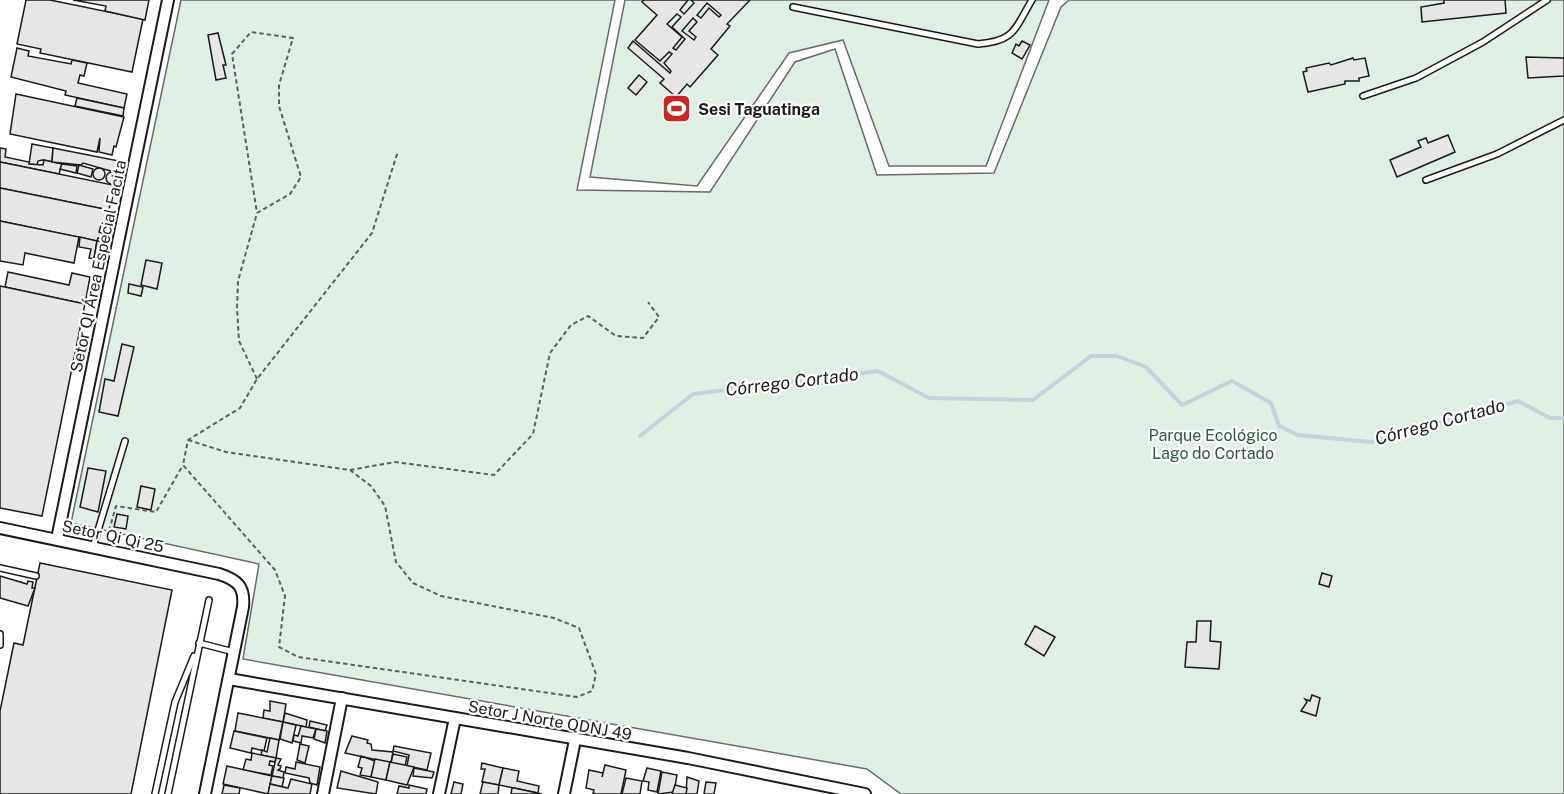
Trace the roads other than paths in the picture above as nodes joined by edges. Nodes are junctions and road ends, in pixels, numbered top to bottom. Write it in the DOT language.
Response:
graph roads {
  1 [pos="168,0"];
  2 [pos="1032,0"];
  3 [pos="1546,0"];
  4 [pos="793,7"];
  5 [pos="1364,96"];
  6 [pos="1564,120"];
  7 [pos="1426,180"];
  8 [pos="124,441"];
  9 [pos="0,528"];
  10 [pos="57,539"];
  11 [pos="98,549"];
  12 [pos="0,568"];
  13 [pos="36,576"];
  14 [pos="209,600"];
  15 [pos="0,634"];
  16 [pos="199,643"];
  17 [pos="0,645"];
  18 [pos="234,651"];
  19 [pos="229,679"];
  20 [pos="342,698"];
  21 [pos="455,718"];
  22 [pos="575,740"];
  23 [pos="815,788"];
  24 [pos="155,794"];
  25 [pos="168,794"];
  26 [pos="205,794"];
  27 [pos="323,794"];
  28 [pos="439,794"];
  29 [pos="564,794"];
  30 [pos="865,794"];
  1 -- 10 [label="street, Setor QI Área Especial Facita"];
  2 -- 4 [label="lane"];
  3 -- 5 [label="lane"];
  6 -- 7 [label="lane"];
  8 -- 11 [label="lane"];
  9 -- 10 [label="street, Setor Qi Qi 25"];
  10 -- 11 [label="street, Setor Qi Qi 25"];
  11 -- 18 [label="street, Setor Qi Qi 25"];
  12 -- 13 [label="lane"];
  14 -- 16 [label="lane"];
  15 -- 17 [label="lane"];
  16 -- 18 [label="lane"];
  16 -- 24 [label="lane"];
  16 -- 25 [label="lane"];
  18 -- 19 [label="street"];
  19 -- 20 [label="street, Setor J Norte QDNJ 49"];
  19 -- 26 [label="street"];
  20 -- 21 [label="street, Setor J Norte QDNJ 49"];
  20 -- 27 [label="street"];
  21 -- 22 [label="street, Setor J Norte QDNJ 49"];
  21 -- 28 [label="street"];
  22 -- 23 [label="street, Setor J Norte QDNJ 49"];
  22 -- 29 [label="street"];
  23 -- 30 [label="street, Setor J Norte QDNJ 49"];
}
